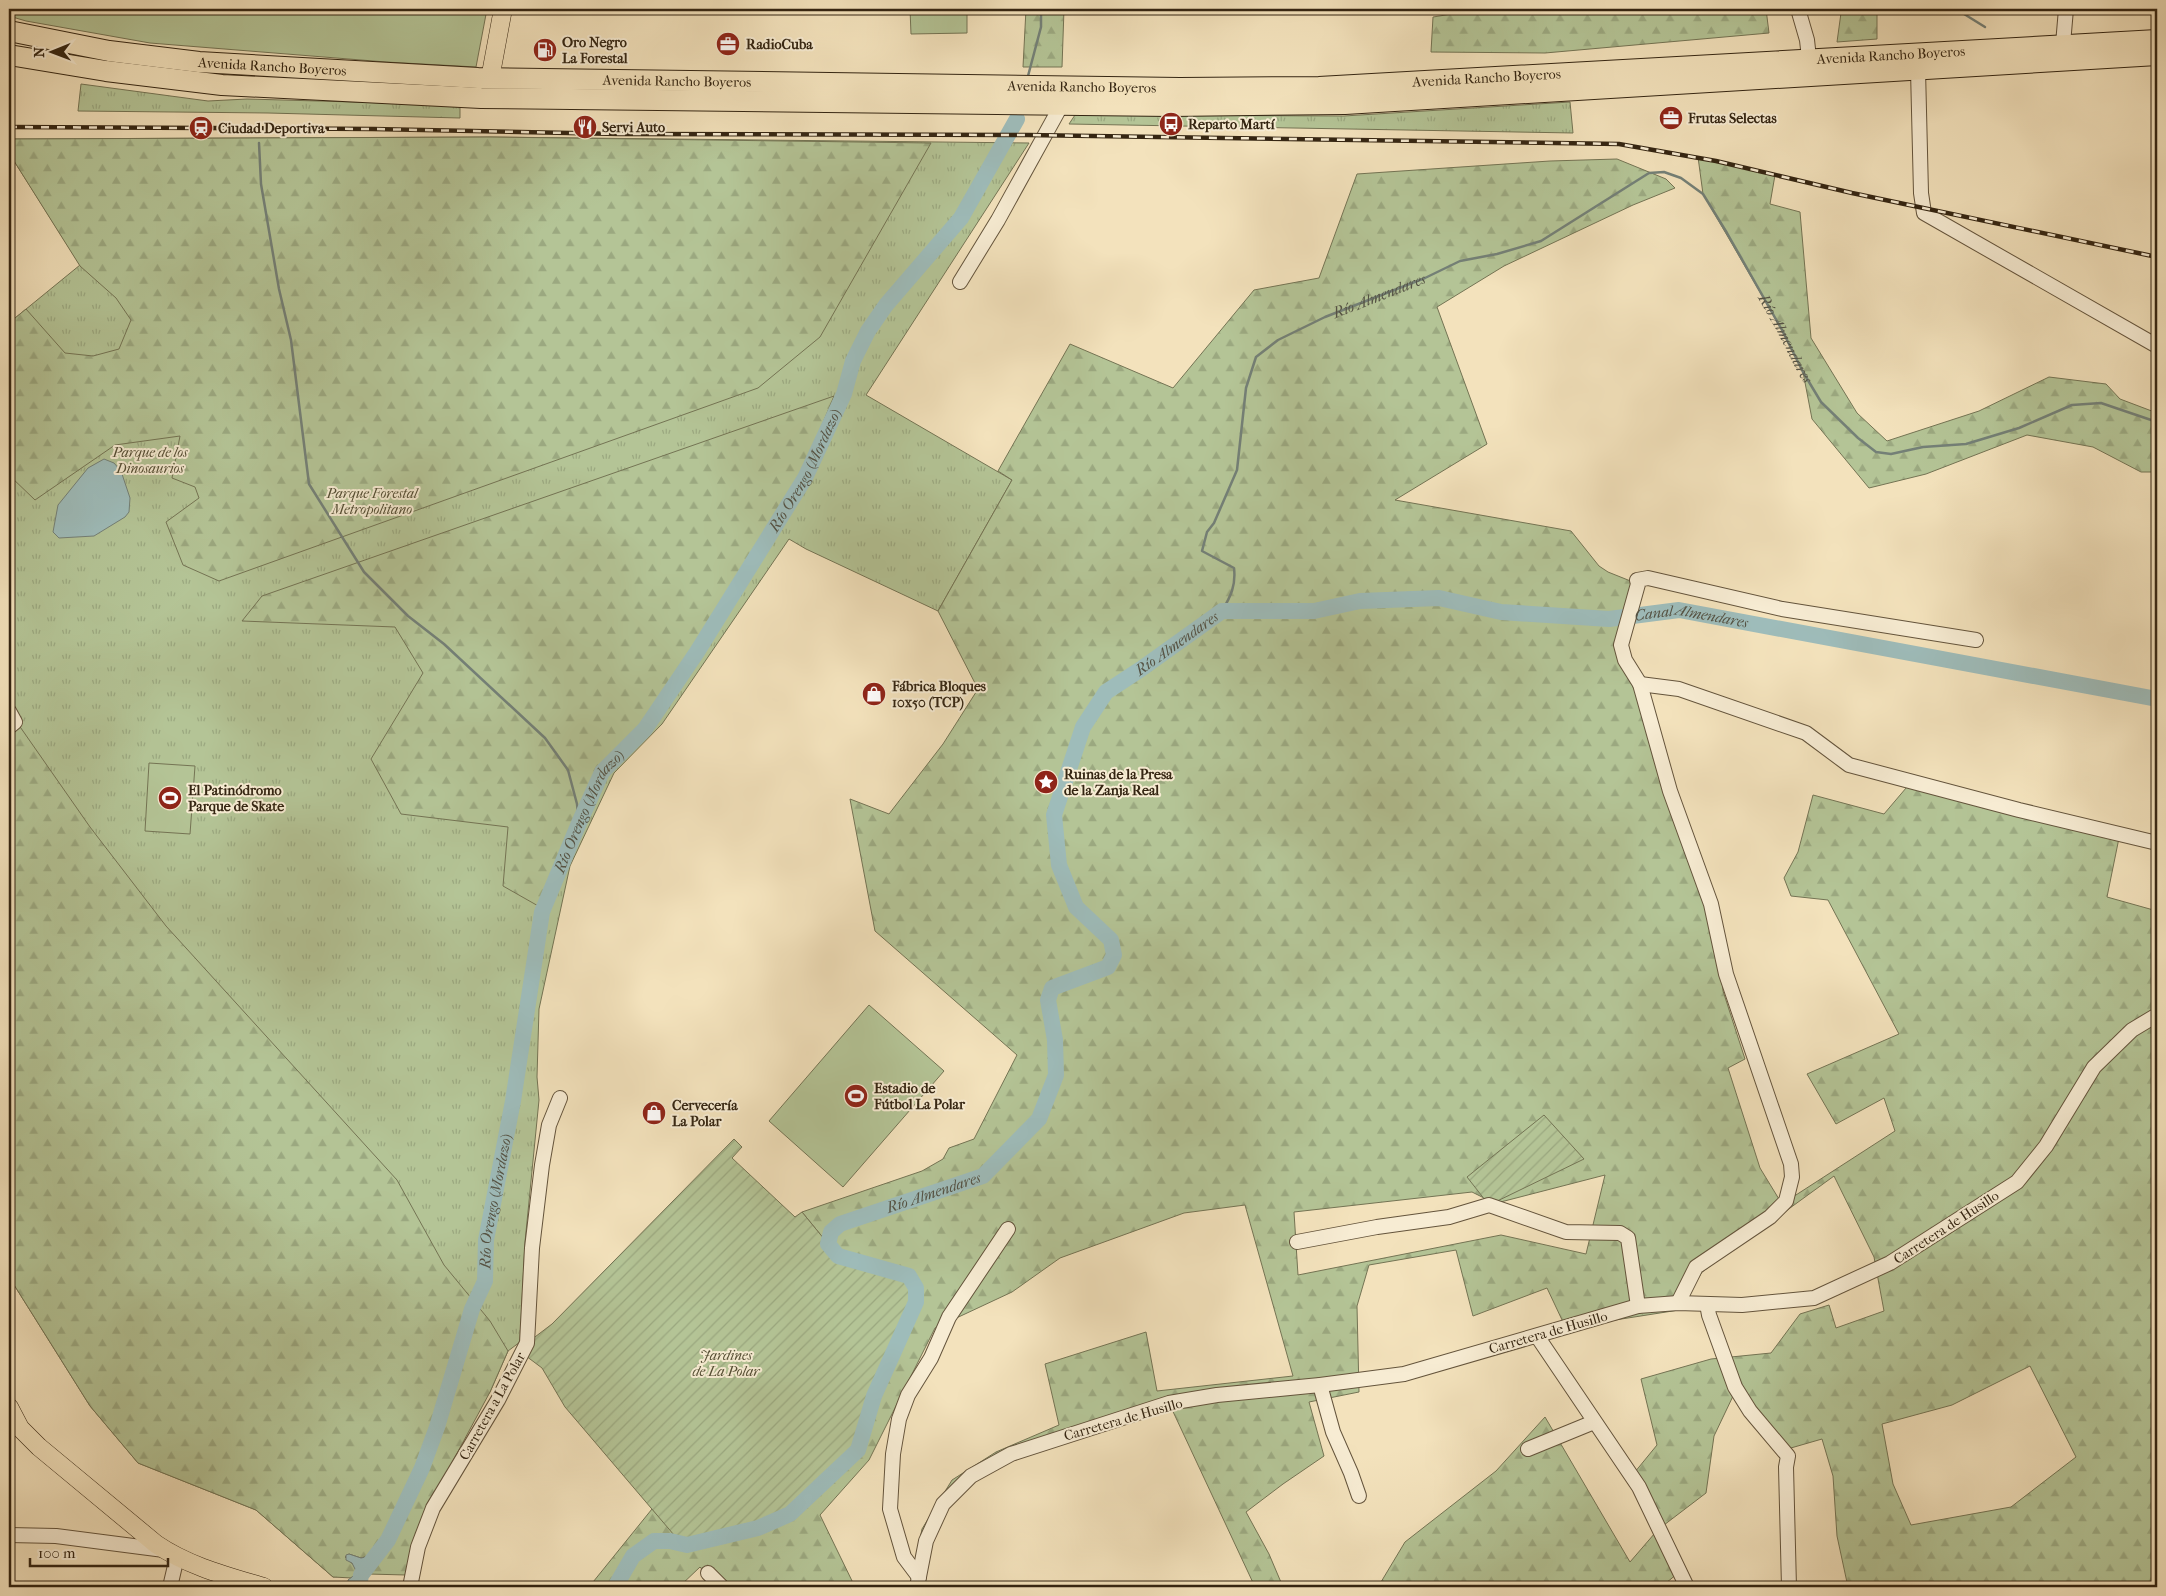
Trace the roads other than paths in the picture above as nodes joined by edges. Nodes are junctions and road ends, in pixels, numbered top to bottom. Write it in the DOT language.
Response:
graph roads {
  1 [pos="493,9"];
  2 [pos="503,9"];
  3 [pos="1798,9"];
  4 [pos="2066,9"];
  5 [pos="9,31"];
  6 [pos="2157,40"];
  7 [pos="2063,44"];
  8 [pos="9,55"];
  9 [pos="2157,56"];
  10 [pos="1809,58"];
  11 [pos="1918,70"];
  12 [pos="480,78"];
  13 [pos="1004,95"];
  14 [pos="1039,95"];
  15 [pos="446,96"];
  16 [pos="529,98"];
  17 [pos="1062,104"];
  18 [pos="960,282"];
  19 [pos="2157,346"];
  20 [pos="1976,640"];
  21 [pos="1640,684"];
  22 [pos="2157,843"];
  23 [pos="2157,1015"];
  24 [pos="560,1098"];
  25 [pos="1008,1229"];
  26 [pos="1297,1242"];
  27 [pos="1678,1303"];
  28 [pos="1707,1304"];
  29 [pos="1638,1306"];
  30 [pos="1537,1336"];
  31 [pos="1320,1385"];
  32 [pos="9,1407"];
  33 [pos="1594,1422"];
  34 [pos="1528,1448"];
  35 [pos="1359,1496"];
  36 [pos="9,1535"];
  37 [pos="171,1553"];
  38 [pos="708,1573"];
  39 [pos="918,1582"];
  40 [pos="171,1586"];
  41 [pos="264,1587"];
  42 [pos="410,1587"];
  43 [pos="722,1587"];
  44 [pos="1687,1587"];
  45 [pos="1789,1587"];
  1 -- 12 [label="main road"];
  2 -- 12 [label="main road"];
  3 -- 10 [label="street"];
  4 -- 7 [label="street"];
  5 -- 12 [label="highway, Avenida Rancho Boyeros"];
  6 -- 7 [label="highway, Avenida Rancho Boyeros"];
  7 -- 10 [label="highway, Avenida Rancho Boyeros"];
  8 -- 15 [label="highway, Avenida Rancho Boyeros"];
  9 -- 11 [label="highway, Avenida Rancho Boyeros"];
  10 -- 14 [label="highway, Avenida Rancho Boyeros"];
  11 -- 17 [label="highway, Avenida Rancho Boyeros"];
  11 -- 19 [label="street"];
  12 -- 13 [label="highway, Avenida Rancho Boyeros"];
  12 -- 15 [label="highway"];
  12 -- 16 [label="highway"];
  13 -- 14 [label="highway, Avenida Rancho Boyeros"];
  13 -- 16 [label="highway, Avenida Rancho Boyeros"];
  14 -- 17 [label="highway, Avenida Rancho Boyeros"];
  15 -- 16 [label="highway, Avenida Rancho Boyeros"];
  17 -- 18 [label="street"];
  20 -- 21 [label="street"];
  21 -- 22 [label="street"];
  21 -- 27 [label="street"];
  23 -- 28 [label="street, Carretera de Husillo"];
  24 -- 42 [label="street, Carretera a La Polar"];
  25 -- 39 [label="street"];
  26 -- 29 [label="street"];
  27 -- 28 [label="street, Carretera de Husillo"];
  27 -- 29 [label="street, Carretera de Husillo"];
  28 -- 45 [label="street"];
  29 -- 30 [label="street, Carretera de Husillo"];
  30 -- 31 [label="street, Carretera de Husillo"];
  30 -- 33 [label="street"];
  31 -- 35 [label="street"];
  31 -- 39 [label="street, Carretera de Husillo"];
  32 -- 37 [label="main road"];
  33 -- 34 [label="street"];
  33 -- 44 [label="street"];
  36 -- 37 [label="street"];
  37 -- 40 [label="street"];
  37 -- 41 [label="main road"];
  38 -- 43 [label="street"];
}
